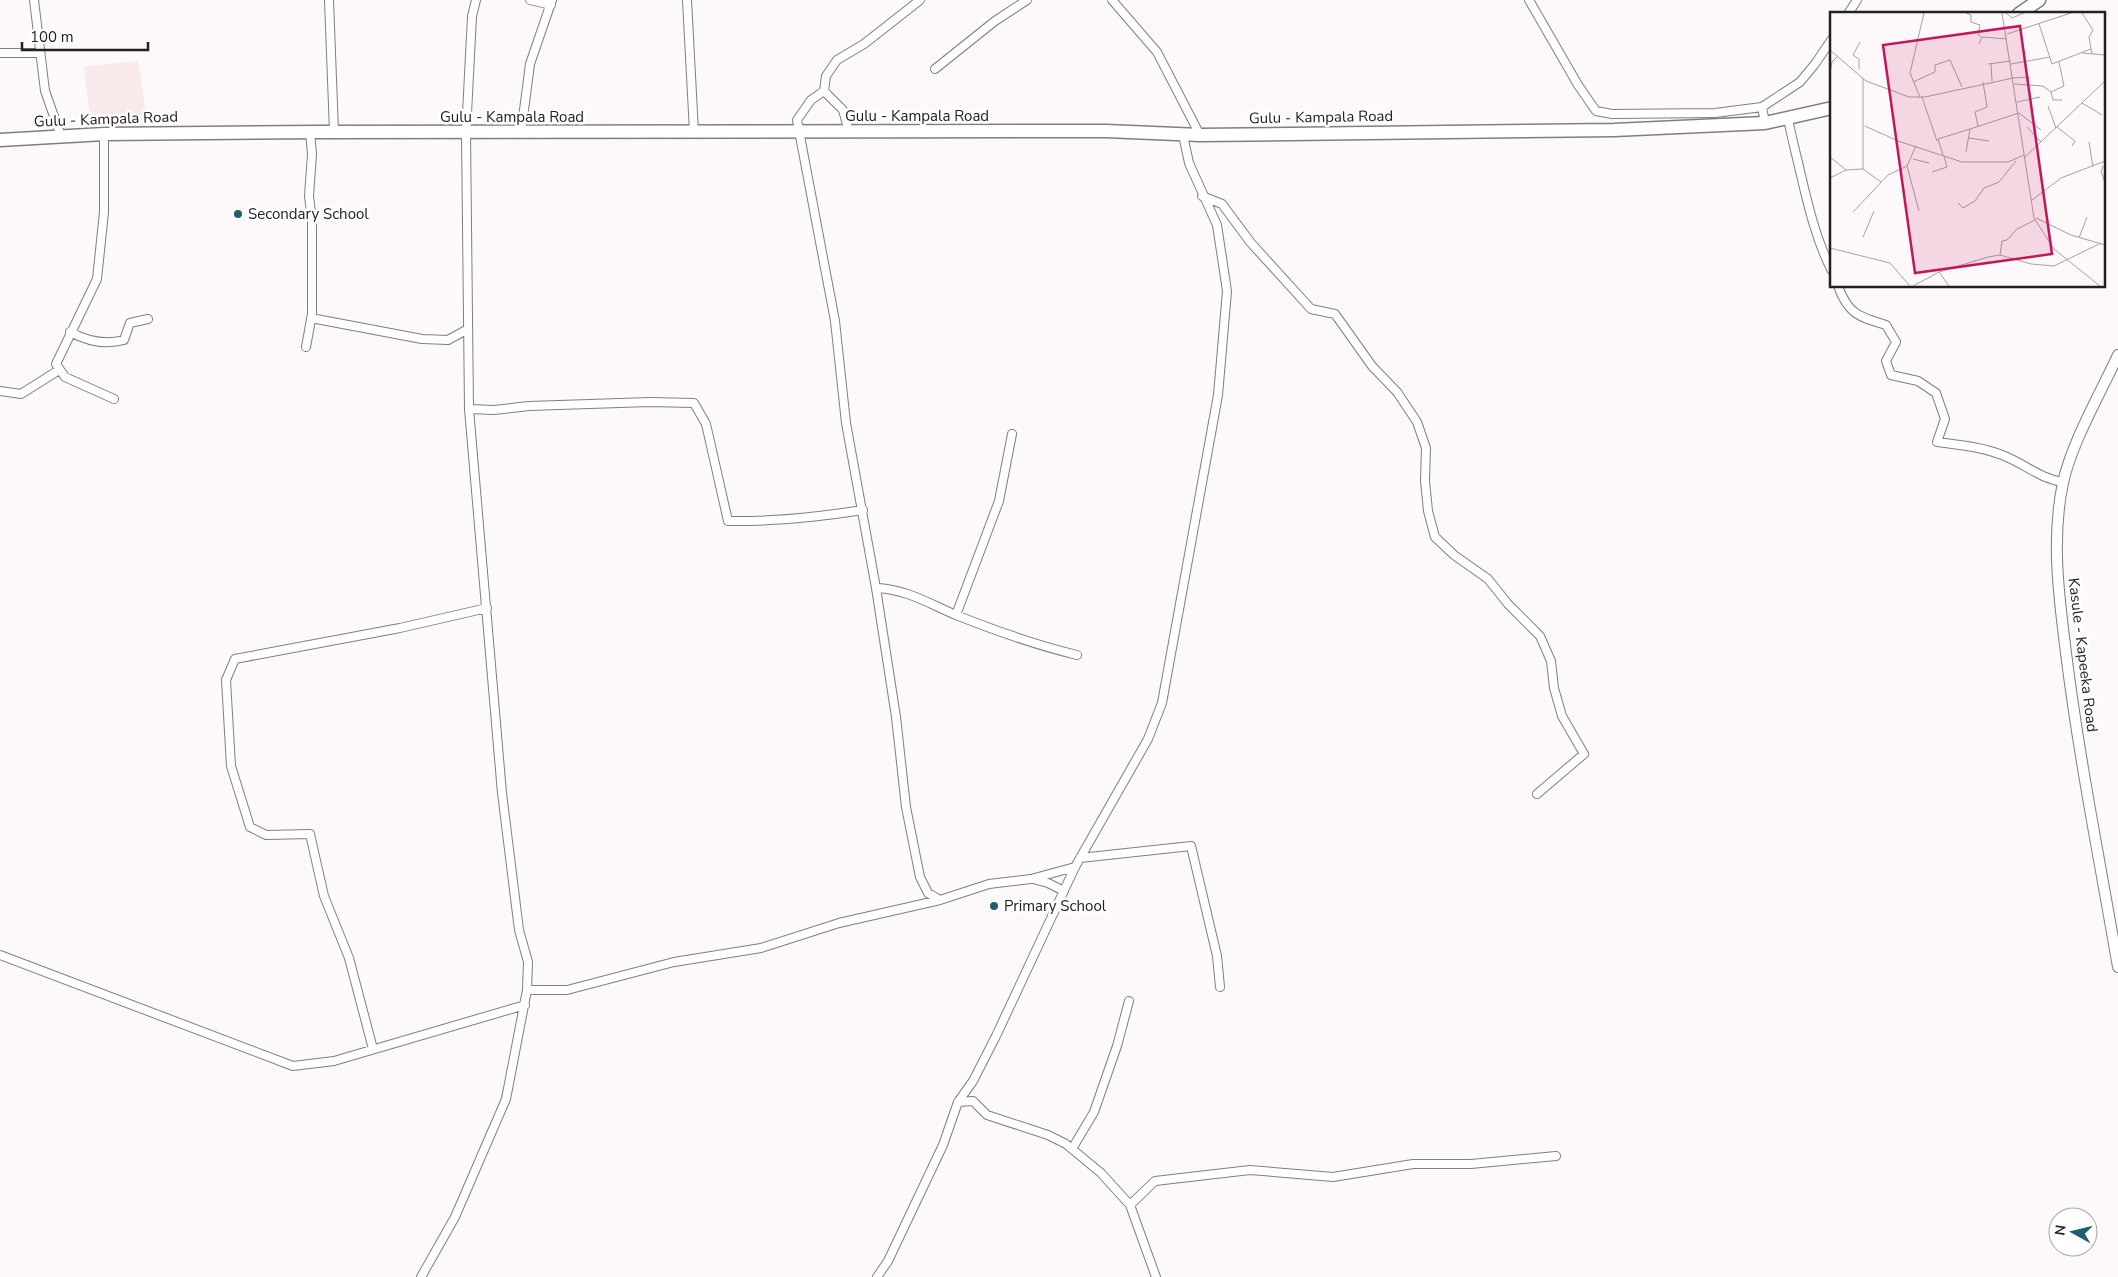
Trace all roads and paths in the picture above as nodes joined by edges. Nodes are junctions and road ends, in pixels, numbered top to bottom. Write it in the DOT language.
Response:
graph roads {
  1 [pos="34,0"];
  2 [pos="329,0"];
  3 [pos="476,0"];
  4 [pos="530,0"];
  5 [pos="687,0"];
  6 [pos="920,0"];
  7 [pos="1027,0"];
  8 [pos="1112,0"];
  9 [pos="1529,0"];
  10 [pos="1857,0"];
  11 [pos="2039,0"];
  12 [pos="551,3"];
  13 [pos="1849,12"];
  14 [pos="2022,12"];
  15 [pos="1830,42"];
  16 [pos="0,53"];
  17 [pos="40,53"];
  18 [pos="935,69"];
  19 [pos="824,91"];
  20 [pos="1762,106"];
  21 [pos="1830,108"];
  22 [pos="1788,118"];
  23 [pos="1765,123"];
  24 [pos="310,132"];
  25 [pos="334,132"];
  26 [pos="694,132"];
  27 [pos="799,132"];
  28 [pos="849,132"];
  29 [pos="521,133"];
  30 [pos="104,134"];
  31 [pos="466,134"];
  32 [pos="1183,135"];
  33 [pos="1200,135"];
  34 [pos="61,136"];
  35 [pos="0,140"];
  36 [pos="1202,196"];
  37 [pos="1830,267"];
  38 [pos="1839,288"];
  39 [pos="311,318"];
  40 [pos="148,319"];
  41 [pos="468,329"];
  42 [pos="70,332"];
  43 [pos="306,347"];
  44 [pos="2118,354"];
  45 [pos="59,370"];
  46 [pos="0,391"];
  47 [pos="114,400"];
  48 [pos="469,409"];
  49 [pos="1012,434"];
  50 [pos="2063,482"];
  51 [pos="863,510"];
  52 [pos="876,588"];
  53 [pos="487,608"];
  54 [pos="956,615"];
  55 [pos="1077,654"];
  56 [pos="1537,794"];
  57 [pos="1080,858"];
  58 [pos="1074,867"];
  59 [pos="1031,879"];
  60 [pos="1064,892"];
  61 [pos="940,900"];
  62 [pos="0,955"];
  63 [pos="2118,967"];
  64 [pos="1220,987"];
  65 [pos="528,990"];
  66 [pos="1129,1001"];
  67 [pos="525,1005"];
  68 [pos="374,1049"];
  69 [pos="973,1081"];
  70 [pos="973,1101"];
  71 [pos="958,1102"];
  72 [pos="1072,1149"];
  73 [pos="1556,1156"];
  74 [pos="1130,1205"];
  75 [pos="421,1277"];
  76 [pos="877,1277"];
  77 [pos="1156,1277"];
  1 -- 17 [label="street"];
  2 -- 25 [label="street"];
  3 -- 31 [label="street"];
  4 -- 12 [label="street"];
  5 -- 26 [label="street"];
  6 -- 19 [label="street"];
  7 -- 18 [label="street"];
  8 -- 33 [label="street"];
  9 -- 20 [label="street"];
  10 -- 13 [label="street"];
  11 -- 14 [label="main road"];
  12 -- 29 [label="street"];
  15 -- 20 [label="street"];
  16 -- 17 [label="street"];
  17 -- 34 [label="street"];
  19 -- 27 [label="street"];
  19 -- 28 [label="street"];
  20 -- 23 [label="street"];
  21 -- 22 [label="main road, Gulu - Kampala Road"];
  22 -- 23 [label="main road, Gulu - Kampala Road"];
  22 -- 37 [label="street"];
  23 -- 33 [label="main road, Gulu - Kampala Road"];
  24 -- 25 [label="main road, Gulu - Kampala Road"];
  24 -- 30 [label="main road, Gulu - Kampala Road"];
  24 -- 39 [label="street"];
  25 -- 31 [label="main road, Gulu - Kampala Road"];
  26 -- 27 [label="main road, Gulu - Kampala Road"];
  26 -- 29 [label="main road, Gulu - Kampala Road"];
  27 -- 28 [label="main road, Gulu - Kampala Road"];
  27 -- 51 [label="street"];
  28 -- 32 [label="main road, Gulu - Kampala Road"];
  29 -- 31 [label="main road, Gulu - Kampala Road"];
  30 -- 34 [label="main road, Gulu - Kampala Road"];
  30 -- 42 [label="street"];
  31 -- 41 [label="street"];
  32 -- 33 [label="main road, Gulu - Kampala Road"];
  32 -- 36 [label="street"];
  34 -- 35 [label="main road, Gulu - Kampala Road"];
  36 -- 56 [label="street"];
  36 -- 57 [label="street"];
  38 -- 50 [label="street"];
  39 -- 41 [label="street"];
  39 -- 43 [label="street"];
  40 -- 42 [label="street"];
  41 -- 48 [label="street"];
  42 -- 45 [label="street"];
  44 -- 50 [label="street, Kasule - Kapeeka Road"];
  45 -- 46 [label="street"];
  45 -- 47 [label="street"];
  48 -- 51 [label="street"];
  48 -- 53 [label="street"];
  49 -- 54 [label="street"];
  50 -- 63 [label="street, Kasule - Kapeeka Road"];
  51 -- 52 [label="street"];
  52 -- 54 [label="street"];
  52 -- 61 [label="street"];
  53 -- 65 [label="street"];
  53 -- 68 [label="street"];
  54 -- 55 [label="street"];
  57 -- 58 [label="street"];
  57 -- 64 [label="street"];
  58 -- 59 [label="street"];
  58 -- 60 [label="street"];
  59 -- 60 [label="street"];
  59 -- 61 [label="street"];
  60 -- 69 [label="street"];
  61 -- 65 [label="street"];
  62 -- 68 [label="street"];
  65 -- 67 [label="street"];
  66 -- 72 [label="street"];
  67 -- 68 [label="street"];
  67 -- 75 [label="street"];
  69 -- 70 [label="street"];
  69 -- 71 [label="street"];
  70 -- 71 [label="street"];
  70 -- 72 [label="street"];
  71 -- 76 [label="street"];
  72 -- 74 [label="street"];
  73 -- 74 [label="street"];
  74 -- 77 [label="street"];
}
